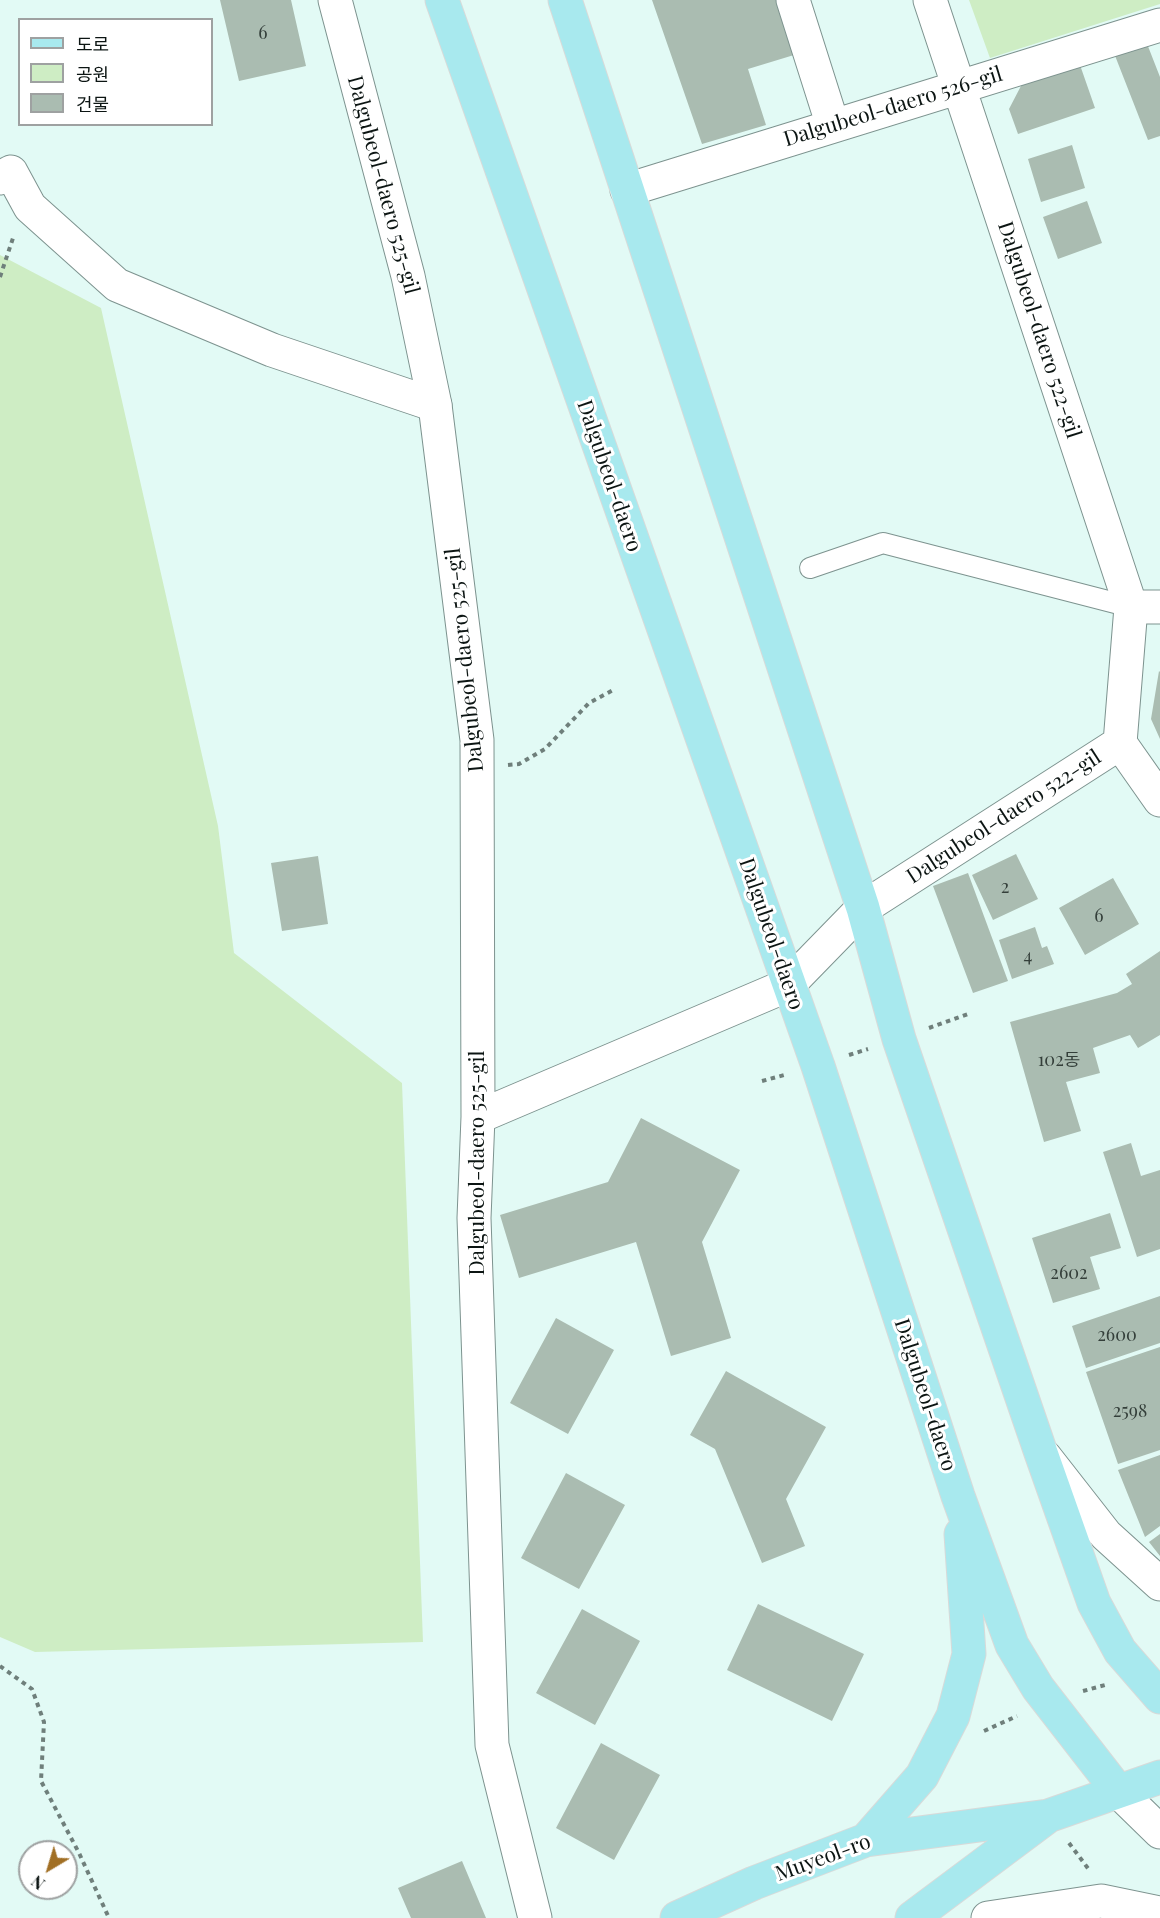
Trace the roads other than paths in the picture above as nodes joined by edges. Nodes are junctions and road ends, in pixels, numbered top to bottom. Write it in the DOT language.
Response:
graph roads {
  1 [pos="334,0"];
  2 [pos="442,0"];
  3 [pos="565,0"];
  4 [pos="793,0"];
  5 [pos="930,0"];
  6 [pos="1160,25"];
  7 [pos="958,87"];
  8 [pos="833,126"];
  9 [pos="4,171"];
  10 [pos="627,190"];
  11 [pos="435,405"];
  12 [pos="810,568"];
  13 [pos="1145,607"];
  14 [pos="1120,743"];
  15 [pos="1160,800"];
  16 [pos="863,908"];
  17 [pos="788,985"];
  18 [pos="478,1117"];
  19 [pos="1041,1453"];
  20 [pos="958,1496"];
  21 [pos="1160,1584"];
  22 [pos="1160,1697"];
  23 [pos="1160,1777"];
  24 [pos="1118,1791"];
  25 [pos="1048,1816"];
  26 [pos="1160,1832"];
  27 [pos="866,1839"];
  28 [pos="1160,1913"];
  29 [pos="535,1918"];
  30 [pos="677,1918"];
  31 [pos="912,1918"];
  32 [pos="988,1918"];
  1 -- 11 [label="street, Dalgubeol-daero 525-gil"];
  2 -- 17 [label="main road, Dalgubeol-daero"];
  3 -- 10 [label="main road"];
  4 -- 8 [label="street"];
  5 -- 7 [label="street, Dalgubeol-daero 522-gil"];
  6 -- 7 [label="street, Dalgubeol-daero 526-gil"];
  7 -- 8 [label="street, Dalgubeol-daero 526-gil"];
  7 -- 13 [label="street, Dalgubeol-daero 522-gil"];
  8 -- 10 [label="street, Dalgubeol-daero 526-gil"];
  9 -- 11 [label="street"];
  10 -- 16 [label="main road"];
  11 -- 18 [label="street, Dalgubeol-daero 525-gil"];
  12 -- 13 [label="lane"];
  13 -- 14 [label="street, Dalgubeol-daero 522-gil"];
  14 -- 15 [label="street"];
  14 -- 16 [label="street, Dalgubeol-daero 522-gil"];
  16 -- 17 [label="street, Dalgubeol-daero 522-gil"];
  16 -- 19 [label="main road"];
  17 -- 18 [label="street"];
  17 -- 20 [label="main road, Dalgubeol-daero"];
  18 -- 29 [label="street, Dalgubeol-daero 525-gil"];
  19 -- 21 [label="street"];
  19 -- 22 [label="main road"];
  20 -- 24 [label="main road, Dalgubeol-daero"];
  20 -- 27 [label="main road"];
  23 -- 24 [label="main road, Muyeol-ro"];
  24 -- 25 [label="main road, Muyeol-ro"];
  24 -- 26 [label="street, Dalgubeol-daero"];
  25 -- 27 [label="main road, Muyeol-ro"];
  25 -- 31 [label="main road, Muyeol-ro"];
  27 -- 30 [label="main road, Muyeol-ro"];
  28 -- 32 [label="street"];
}
